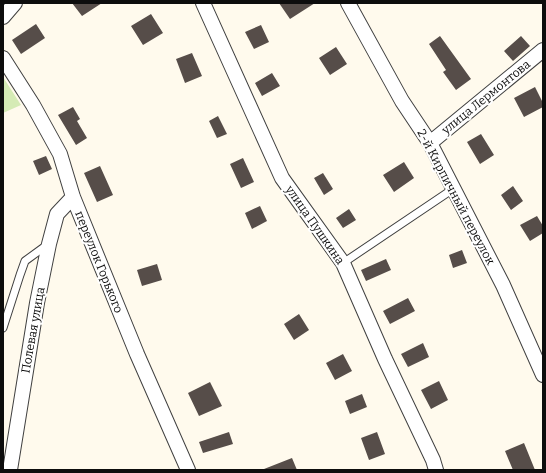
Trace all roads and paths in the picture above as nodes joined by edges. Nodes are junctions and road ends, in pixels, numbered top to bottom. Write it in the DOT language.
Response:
graph roads {
  1 [pos="15,3"];
  2 [pos="202,3"];
  3 [pos="348,3"];
  4 [pos="3,17"];
  5 [pos="543,50"];
  6 [pos="3,58"];
  7 [pos="430,143"];
  8 [pos="453,189"];
  9 [pos="72,197"];
  10 [pos="49,244"];
  11 [pos="343,263"];
  12 [pos="3,328"];
  13 [pos="543,375"];
  14 [pos="10,470"];
  15 [pos="188,470"];
  16 [pos="436,470"];
  1 -- 4 [label="street"];
  2 -- 11 [label="street, улица Пушкина"];
  3 -- 7 [label="street, 2-й Кирпичный переулок"];
  5 -- 7 [label="street, улица Лермонтова"];
  6 -- 9 [label="street, переулок Горького"];
  7 -- 8 [label="street, 2-й Кирпичный переулок"];
  8 -- 11 [label="lane"];
  8 -- 13 [label="street, 2-й Кирпичный переулок"];
  9 -- 10 [label="street, Полевая улица"];
  9 -- 15 [label="street, переулок Горького"];
  10 -- 12 [label="lane"];
  10 -- 14 [label="street, Полевая улица"];
  11 -- 16 [label="street, улица Пушкина"];
}
